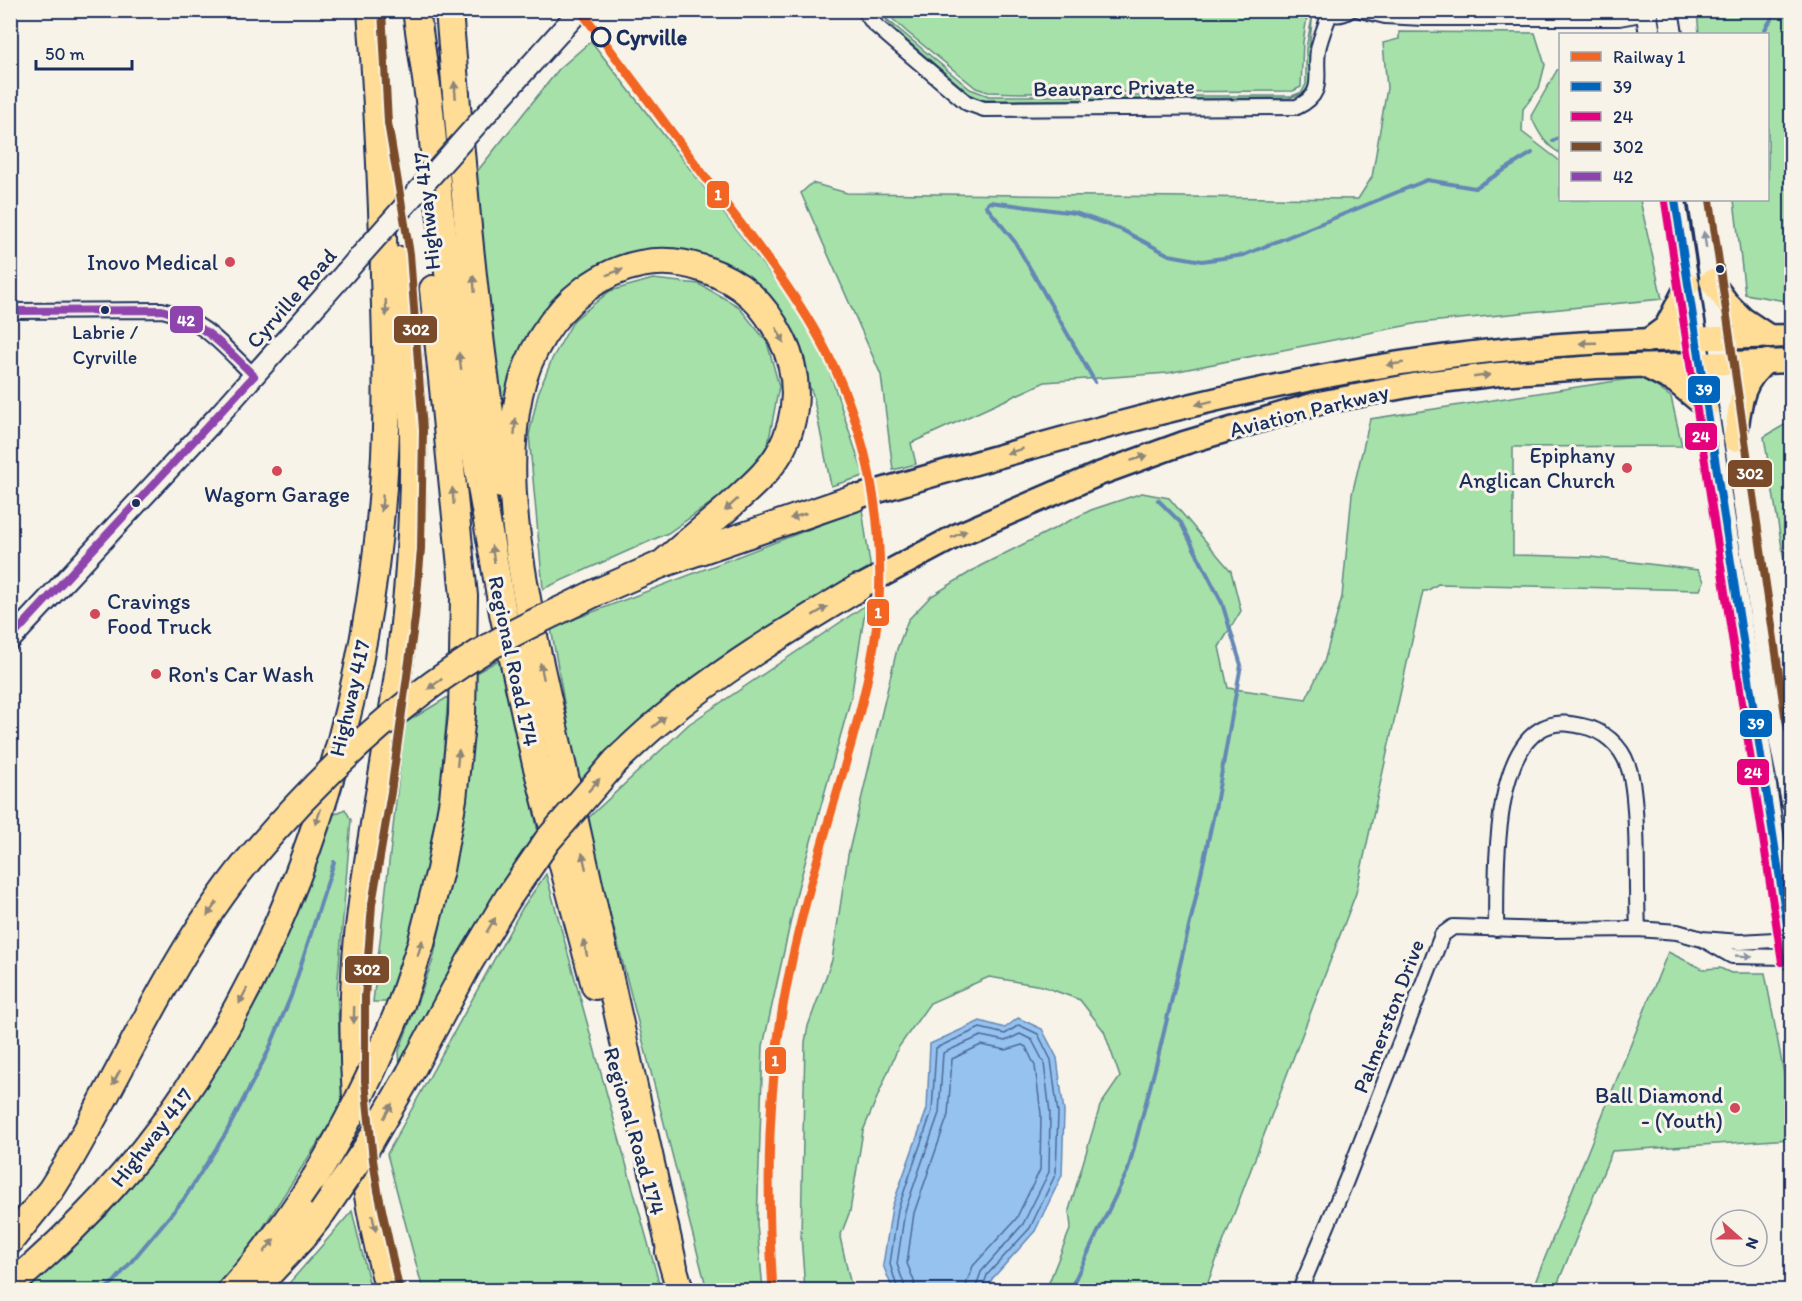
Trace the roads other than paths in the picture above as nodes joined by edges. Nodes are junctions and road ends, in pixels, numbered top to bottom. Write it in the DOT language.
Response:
graph roads {
  1 [pos="371,10"];
  2 [pos="449,10"];
  3 [pos="864,10"];
  4 [pos="1350,10"];
  5 [pos="1360,10"];
  6 [pos="1668,10"];
  7 [pos="1644,11"];
  8 [pos="1328,12"];
  9 [pos="416,14"];
  10 [pos="574,17"];
  11 [pos="1650,33"];
  12 [pos="1672,33"];
  13 [pos="378,124"];
  14 [pos="1675,201"];
  15 [pos="1699,201"];
  16 [pos="1712,281"];
  17 [pos="1688,284"];
  18 [pos="10,311"];
  19 [pos="1781,336"];
  20 [pos="1720,338"];
  21 [pos="1697,339"];
  22 [pos="1647,341"];
  23 [pos="1767,361"];
  24 [pos="1791,361"];
  25 [pos="1712,363"];
  26 [pos="1641,365"];
  27 [pos="254,376"];
  28 [pos="1706,407"];
  29 [pos="1735,440"];
  30 [pos="854,498"];
  31 [pos="518,548"];
  32 [pos="662,564"];
  33 [pos="858,588"];
  34 [pos="10,640"];
  35 [pos="1791,802"];
  36 [pos="1638,928"];
  37 [pos="1496,929"];
  38 [pos="1791,950"];
  39 [pos="10,1241"];
  40 [pos="677,1279"];
  41 [pos="10,1286"];
  42 [pos="231,1290"];
  43 [pos="254,1290"];
  44 [pos="389,1290"];
  45 [pos="1300,1290"];
  1 -- 13 [label="highway, Highway 417"];
  31 -- 2 [label="highway, one-way"];
  3 -- 8 [label="street, Beauparc Private"];
  4 -- 8 [label="street"];
  5 -- 7 [label="street"];
  6 -- 12 [label="main road"];
  7 -- 11 [label="main road"];
  40 -- 9 [label="highway, Regional Road 174, one-way"];
  42 -- 9 [label="highway, Highway 417, one-way, bridge"];
  10 -- 27 [label="main road, Cyrville Road, bridge"];
  13 -- 41 [label="highway, Highway 417, one-way"];
  13 -- 44 [label="highway, one-way"];
  14 -- 17 [label="main road"];
  16 -- 15 [label="main road, one-way"];
  16 -- 19 [label="main road"];
  16 -- 20 [label="main road"];
  17 -- 21 [label="main road"];
  17 -- 22 [label="main road"];
  18 -- 27 [label="street"];
  19 -- 20 [label="main road, Aviation Parkway"];
  20 -- 21 [label="main road, Aviation Parkway"];
  20 -- 25 [label="main road"];
  21 -- 22 [label="main road, Aviation Parkway"];
  21 -- 25 [label="main road"];
  22 -- 30 [label="main road, Aviation Parkway, one-way"];
  23 -- 24 [label="main road, Aviation Parkway"];
  23 -- 25 [label="main road, Aviation Parkway"];
  23 -- 29 [label="main road"];
  25 -- 26 [label="main road, Aviation Parkway"];
  25 -- 28 [label="main road"];
  25 -- 29 [label="main road"];
  26 -- 28 [label="main road"];
  33 -- 26 [label="main road, Aviation Parkway, one-way"];
  27 -- 34 [label="main road, Cyrville Road"];
  28 -- 38 [label="main road"];
  29 -- 35 [label="main road"];
  30 -- 32 [label="highway, one-way"];
  31 -- 32 [label="highway, one-way"];
  40 -- 31 [label="highway, one-way"];
  32 -- 39 [label="highway, one-way, bridge"];
  43 -- 33 [label="highway, one-way, bridge"];
  36 -- 37 [label="street, Palmerston Drive"];
  36 -- 37 [label="street"];
  36 -- 38 [label="street, Palmerston Drive"];
  37 -- 45 [label="street, Palmerston Drive"];
}
